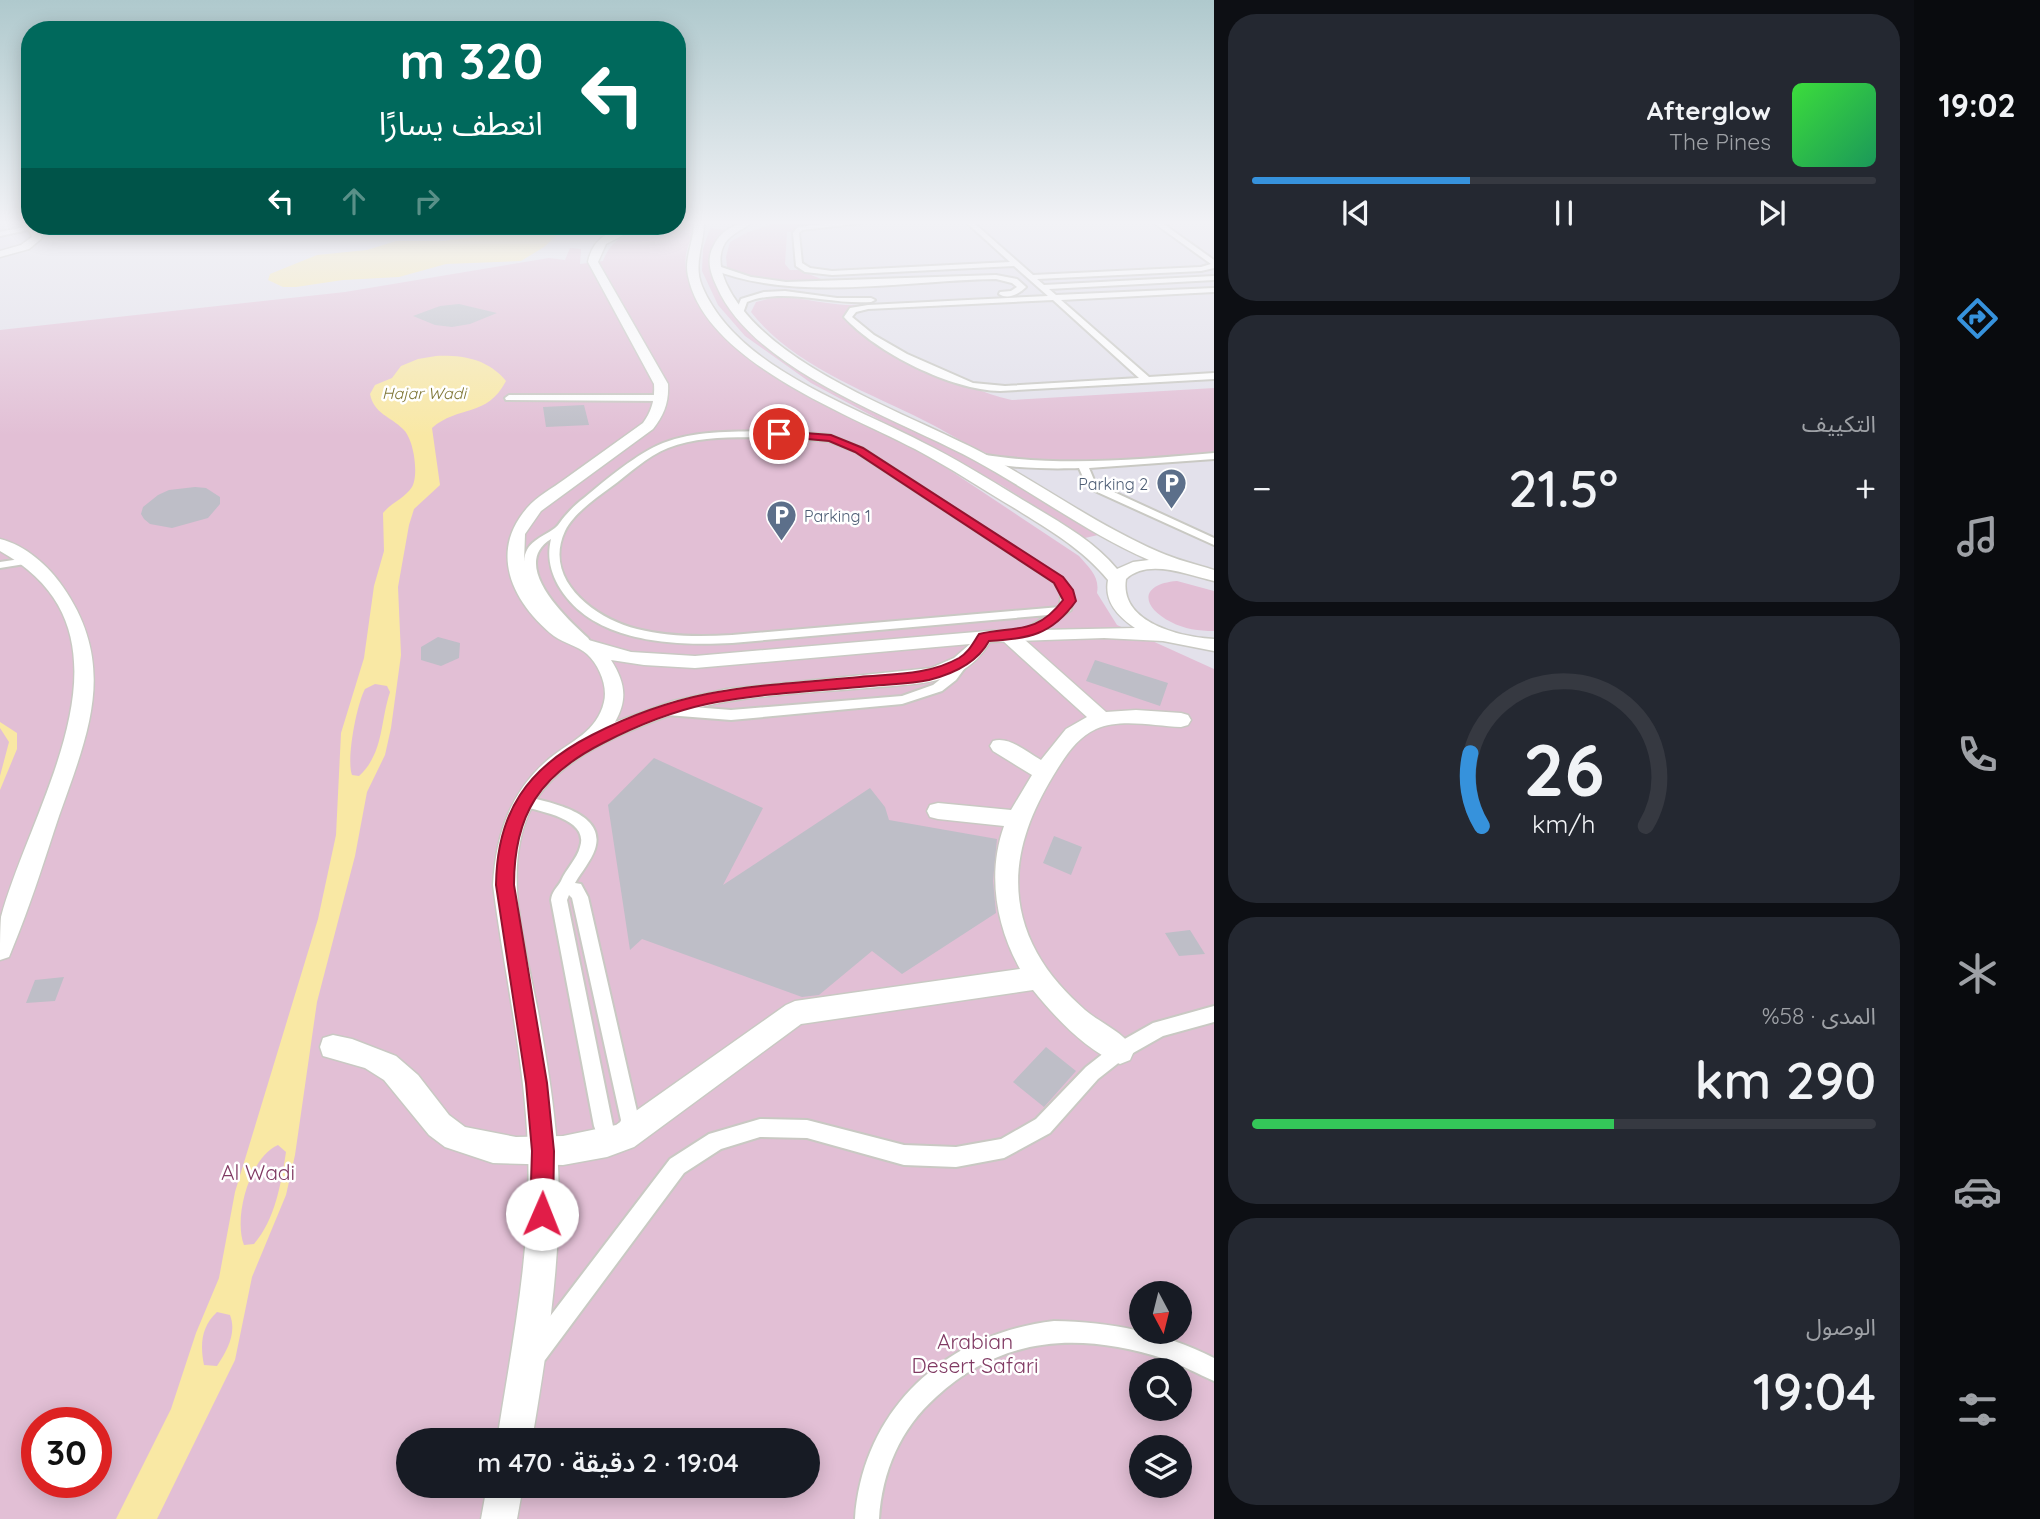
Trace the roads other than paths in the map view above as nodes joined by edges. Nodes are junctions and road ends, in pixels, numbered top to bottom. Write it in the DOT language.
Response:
graph roads {
  1 [pos="611,294"];
  2 [pos="700,294"];
  3 [pos="725,294"];
  4 [pos="994,294"];
  5 [pos="1050,294"];
  6 [pos="1136,294"];
  7 [pos="1054,298"];
  8 [pos="739,314"];
  9 [pos="1214,376"];
  10 [pos="1147,380"];
  11 [pos="509,398"];
  12 [pos="663,398"];
  13 [pos="1213,456"];
  14 [pos="979,457"];
  15 [pos="1083,466"];
  16 [pos="560,530"];
  17 [pos="1214,542"];
  18 [pos="0,544"];
  19 [pos="27,561"];
  20 [pos="0,565"];
  21 [pos="1179,566"];
  22 [pos="1214,576"];
  23 [pos="1117,580"];
  24 [pos="1065,610"];
  25 [pos="1018,635"];
  26 [pos="1163,635"];
  27 [pos="984,637"];
  28 [pos="1184,642"];
  29 [pos="1214,645"];
  30 [pos="593,649"];
  31 [pos="1214,655"];
  32 [pos="1102,720"];
  33 [pos="1181,720"];
  34 [pos="590,742"];
  35 [pos="1000,746"];
  36 [pos="1044,772"];
  37 [pos="523,801"];
  38 [pos="938,811"];
  39 [pos="1017,820"];
  40 [pos="565,889"];
  41 [pos="0,949"];
  42 [pos="1036,978"];
  43 [pos="1214,1014"];
  44 [pos="334,1047"];
  45 [pos="1120,1051"];
  46 [pos="624,1137"];
  47 [pos="543,1151"];
  48 [pos="528,1364"];
  49 [pos="1214,1370"];
  50 [pos="516,1428"];
  51 [pos="503,1498"];
  52 [pos="499,1519"];
  53 [pos="867,1519"];
  1 -- 12 [label="street"];
  2 -- 23 [label="street"];
  3 -- 8 [label="street"];
  4 -- 8 [label="lane"];
  5 -- 7 [label="lane"];
  6 -- 7 [label="lane"];
  7 -- 10 [label="lane"];
  7 -- 10 [label="lane"];
  8 -- 14 [label="street"];
  9 -- 10 [label="lane"];
  11 -- 12 [label="lane"];
  12 -- 30 [label="street"];
  13 -- 15 [label="lane"];
  14 -- 15 [label="lane"];
  14 -- 21 [label="street"];
  15 -- 17 [label="lane"];
  16 -- 24 [label="lane"];
  16 -- 24 [label="lane"];
  16 -- 30 [label="lane"];
  18 -- 19 [label="street"];
  19 -- 20 [label="lane"];
  19 -- 41 [label="street"];
  21 -- 22 [label="street"];
  21 -- 23 [label="street"];
  23 -- 26 [label="street"];
  24 -- 25 [label="lane"];
  25 -- 26 [label="street"];
  25 -- 27 [label="street"];
  25 -- 32 [label="street"];
  26 -- 28 [label="street"];
  27 -- 30 [label="street"];
  27 -- 34 [label="street"];
  28 -- 29 [label="street"];
  28 -- 31 [label="street"];
  30 -- 34 [label="street"];
  32 -- 33 [label="street"];
  32 -- 36 [label="street"];
  34 -- 37 [label="street"];
  35 -- 36 [label="street"];
  36 -- 39 [label="street"];
  37 -- 40 [label="lane"];
  37 -- 47 [label="street"];
  38 -- 39 [label="street"];
  39 -- 42 [label="street"];
  40 -- 46 [label="lane"];
  40 -- 46 [label="lane"];
  42 -- 45 [label="street"];
  42 -- 46 [label="street"];
  43 -- 45 [label="lane"];
  44 -- 47 [label="street"];
  45 -- 48 [label="lane"];
  46 -- 47 [label="street"];
  47 -- 48 [label="street"];
  48 -- 50 [label="street"];
  49 -- 53 [label="lane"];
  51 -- 52 [label="street"];
}
